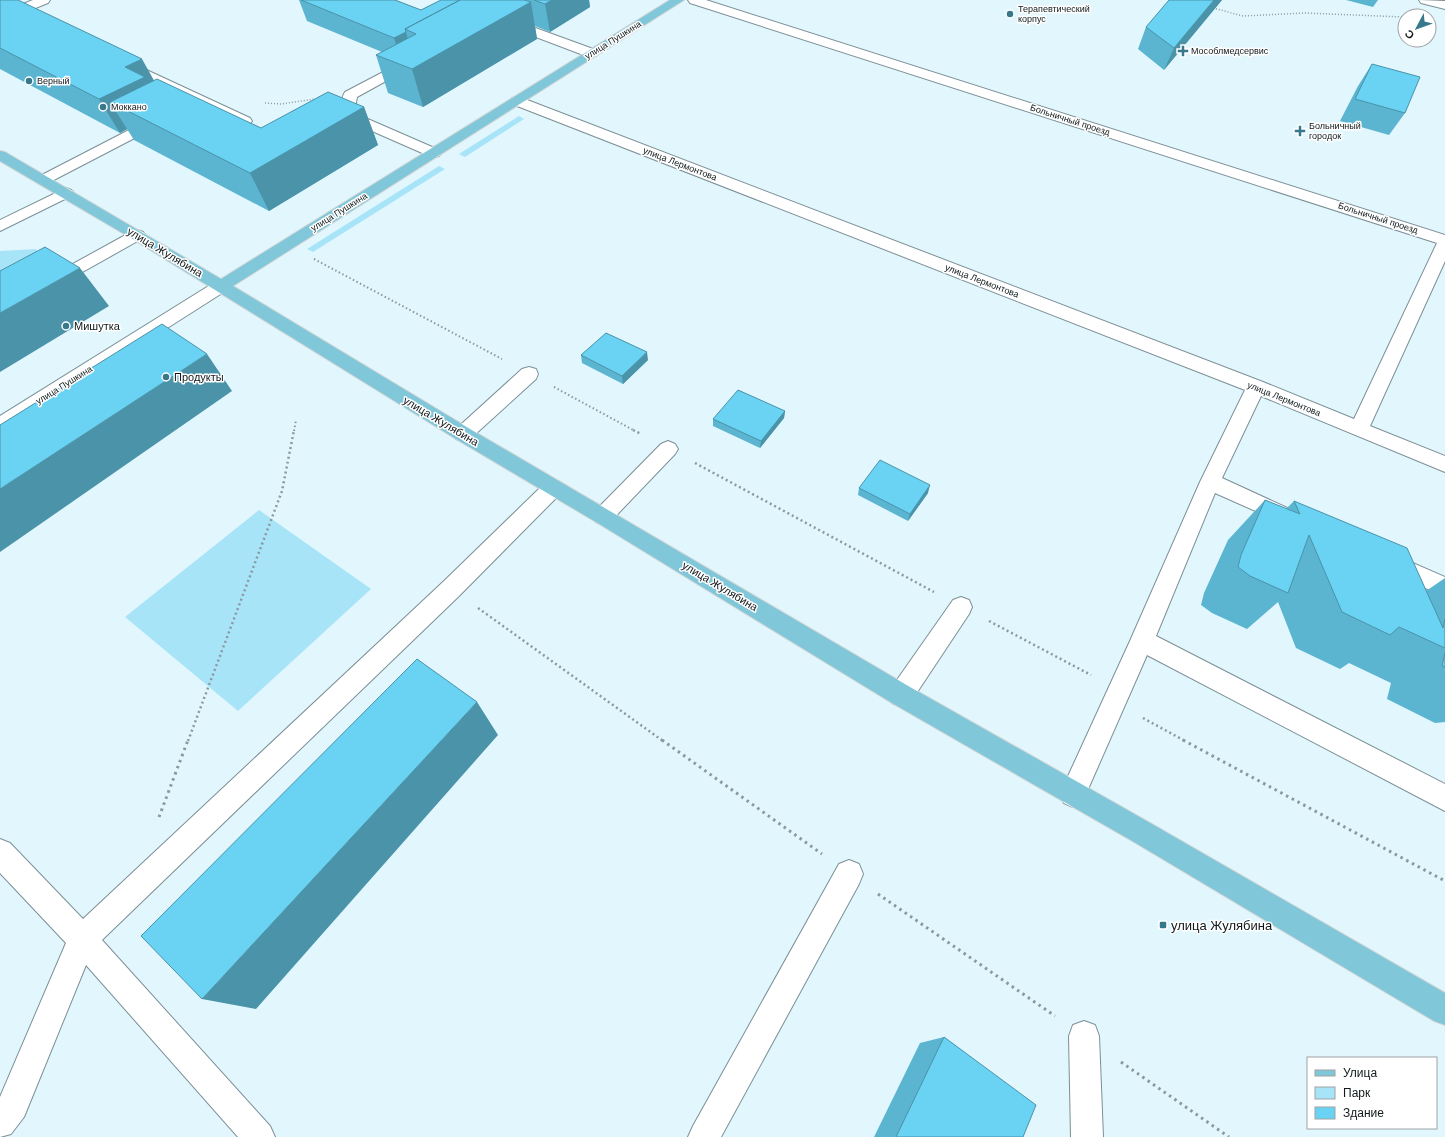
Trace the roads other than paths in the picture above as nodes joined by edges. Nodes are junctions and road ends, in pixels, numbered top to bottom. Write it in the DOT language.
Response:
graph roads {
  1 [pos="44,0"];
  2 [pos="678,0"];
  3 [pos="694,0"];
  4 [pos="1425,0"];
  5 [pos="1445,5"];
  6 [pos="493,16"];
  7 [pos="28,19"];
  8 [pos="591,53"];
  9 [pos="424,54"];
  10 [pos="114,59"];
  11 [pos="200,99"];
  12 [pos="517,101"];
  13 [pos="348,115"];
  14 [pos="330,125"];
  15 [pos="254,126"];
  16 [pos="434,153"];
  17 [pos="0,154"];
  18 [pos="43,180"];
  19 [pos="66,193"];
  20 [pos="0,226"];
  21 [pos="137,234"];
  22 [pos="1445,240"];
  23 [pos="1445,243"];
  24 [pos="221,286"];
  25 [pos="0,311"];
  26 [pos="529,374"];
  27 [pos="1256,388"];
  28 [pos="0,425"];
  29 [pos="1359,429"];
  30 [pos="463,434"];
  31 [pos="668,449"];
  32 [pos="1445,464"];
  33 [pos="1210,482"];
  34 [pos="553,488"];
  35 [pos="603,516"];
  36 [pos="1303,524"];
  37 [pos="1374,555"];
  38 [pos="1445,587"];
  39 [pos="962,607"];
  40 [pos="1142,641"];
  41 [pos="901,694"];
  42 [pos="1073,794"];
  43 [pos="1445,798"];
  44 [pos="0,853"];
  45 [pos="849,874"];
  46 [pos="82,939"];
  47 [pos="1445,1010"];
  48 [pos="1084,1036"];
  49 [pos="0,1123"];
  50 [pos="259,1137"];
  51 [pos="704,1137"];
  52 [pos="1087,1137"];
  1 -- 7 [label="street"];
  2 -- 8 [label="main road, улица Пушкина"];
  3 -- 22 [label="street, Больничный проезд"];
  4 -- 5 [label="street"];
  6 -- 8 [label="street"];
  8 -- 12 [label="main road, улица Пушкина"];
  9 -- 13 [label="street"];
  10 -- 11 [label="street"];
  11 -- 15 [label="street"];
  11 -- 18 [label="street"];
  12 -- 16 [label="main road, улица Пушкина"];
  12 -- 27 [label="street, улица Лермонтова"];
  13 -- 14 [label="street"];
  13 -- 16 [label="street"];
  16 -- 24 [label="main road, улица Пушкина"];
  17 -- 18 [label="main road, улица Жулябина"];
  18 -- 19 [label="main road, улица Жулябина"];
  19 -- 20 [label="street"];
  19 -- 21 [label="main road, улица Жулябина"];
  21 -- 24 [label="main road, улица Жулябина"];
  21 -- 25 [label="street"];
  23 -- 29 [label="street"];
  24 -- 28 [label="street, улица Пушкина"];
  24 -- 30 [label="main road, улица Жулябина"];
  26 -- 30 [label="street"];
  27 -- 29 [label="street, улица Лермонтова"];
  27 -- 33 [label="street"];
  29 -- 32 [label="street, улица Лермонтова"];
  30 -- 34 [label="main road, улица Жулябина"];
  31 -- 35 [label="street"];
  33 -- 36 [label="street"];
  33 -- 40 [label="street"];
  34 -- 35 [label="main road, улица Жулябина"];
  34 -- 46 [label="street"];
  35 -- 41 [label="main road, улица Жулябина"];
  37 -- 38 [label="street"];
  39 -- 41 [label="street"];
  40 -- 42 [label="street"];
  40 -- 43 [label="street"];
  41 -- 42 [label="main road, улица Жулябина"];
  42 -- 47 [label="main road, улица Жулябина"];
  44 -- 46 [label="street"];
  45 -- 51 [label="street"];
  46 -- 49 [label="street"];
  46 -- 50 [label="street"];
  48 -- 52 [label="street"];
}
